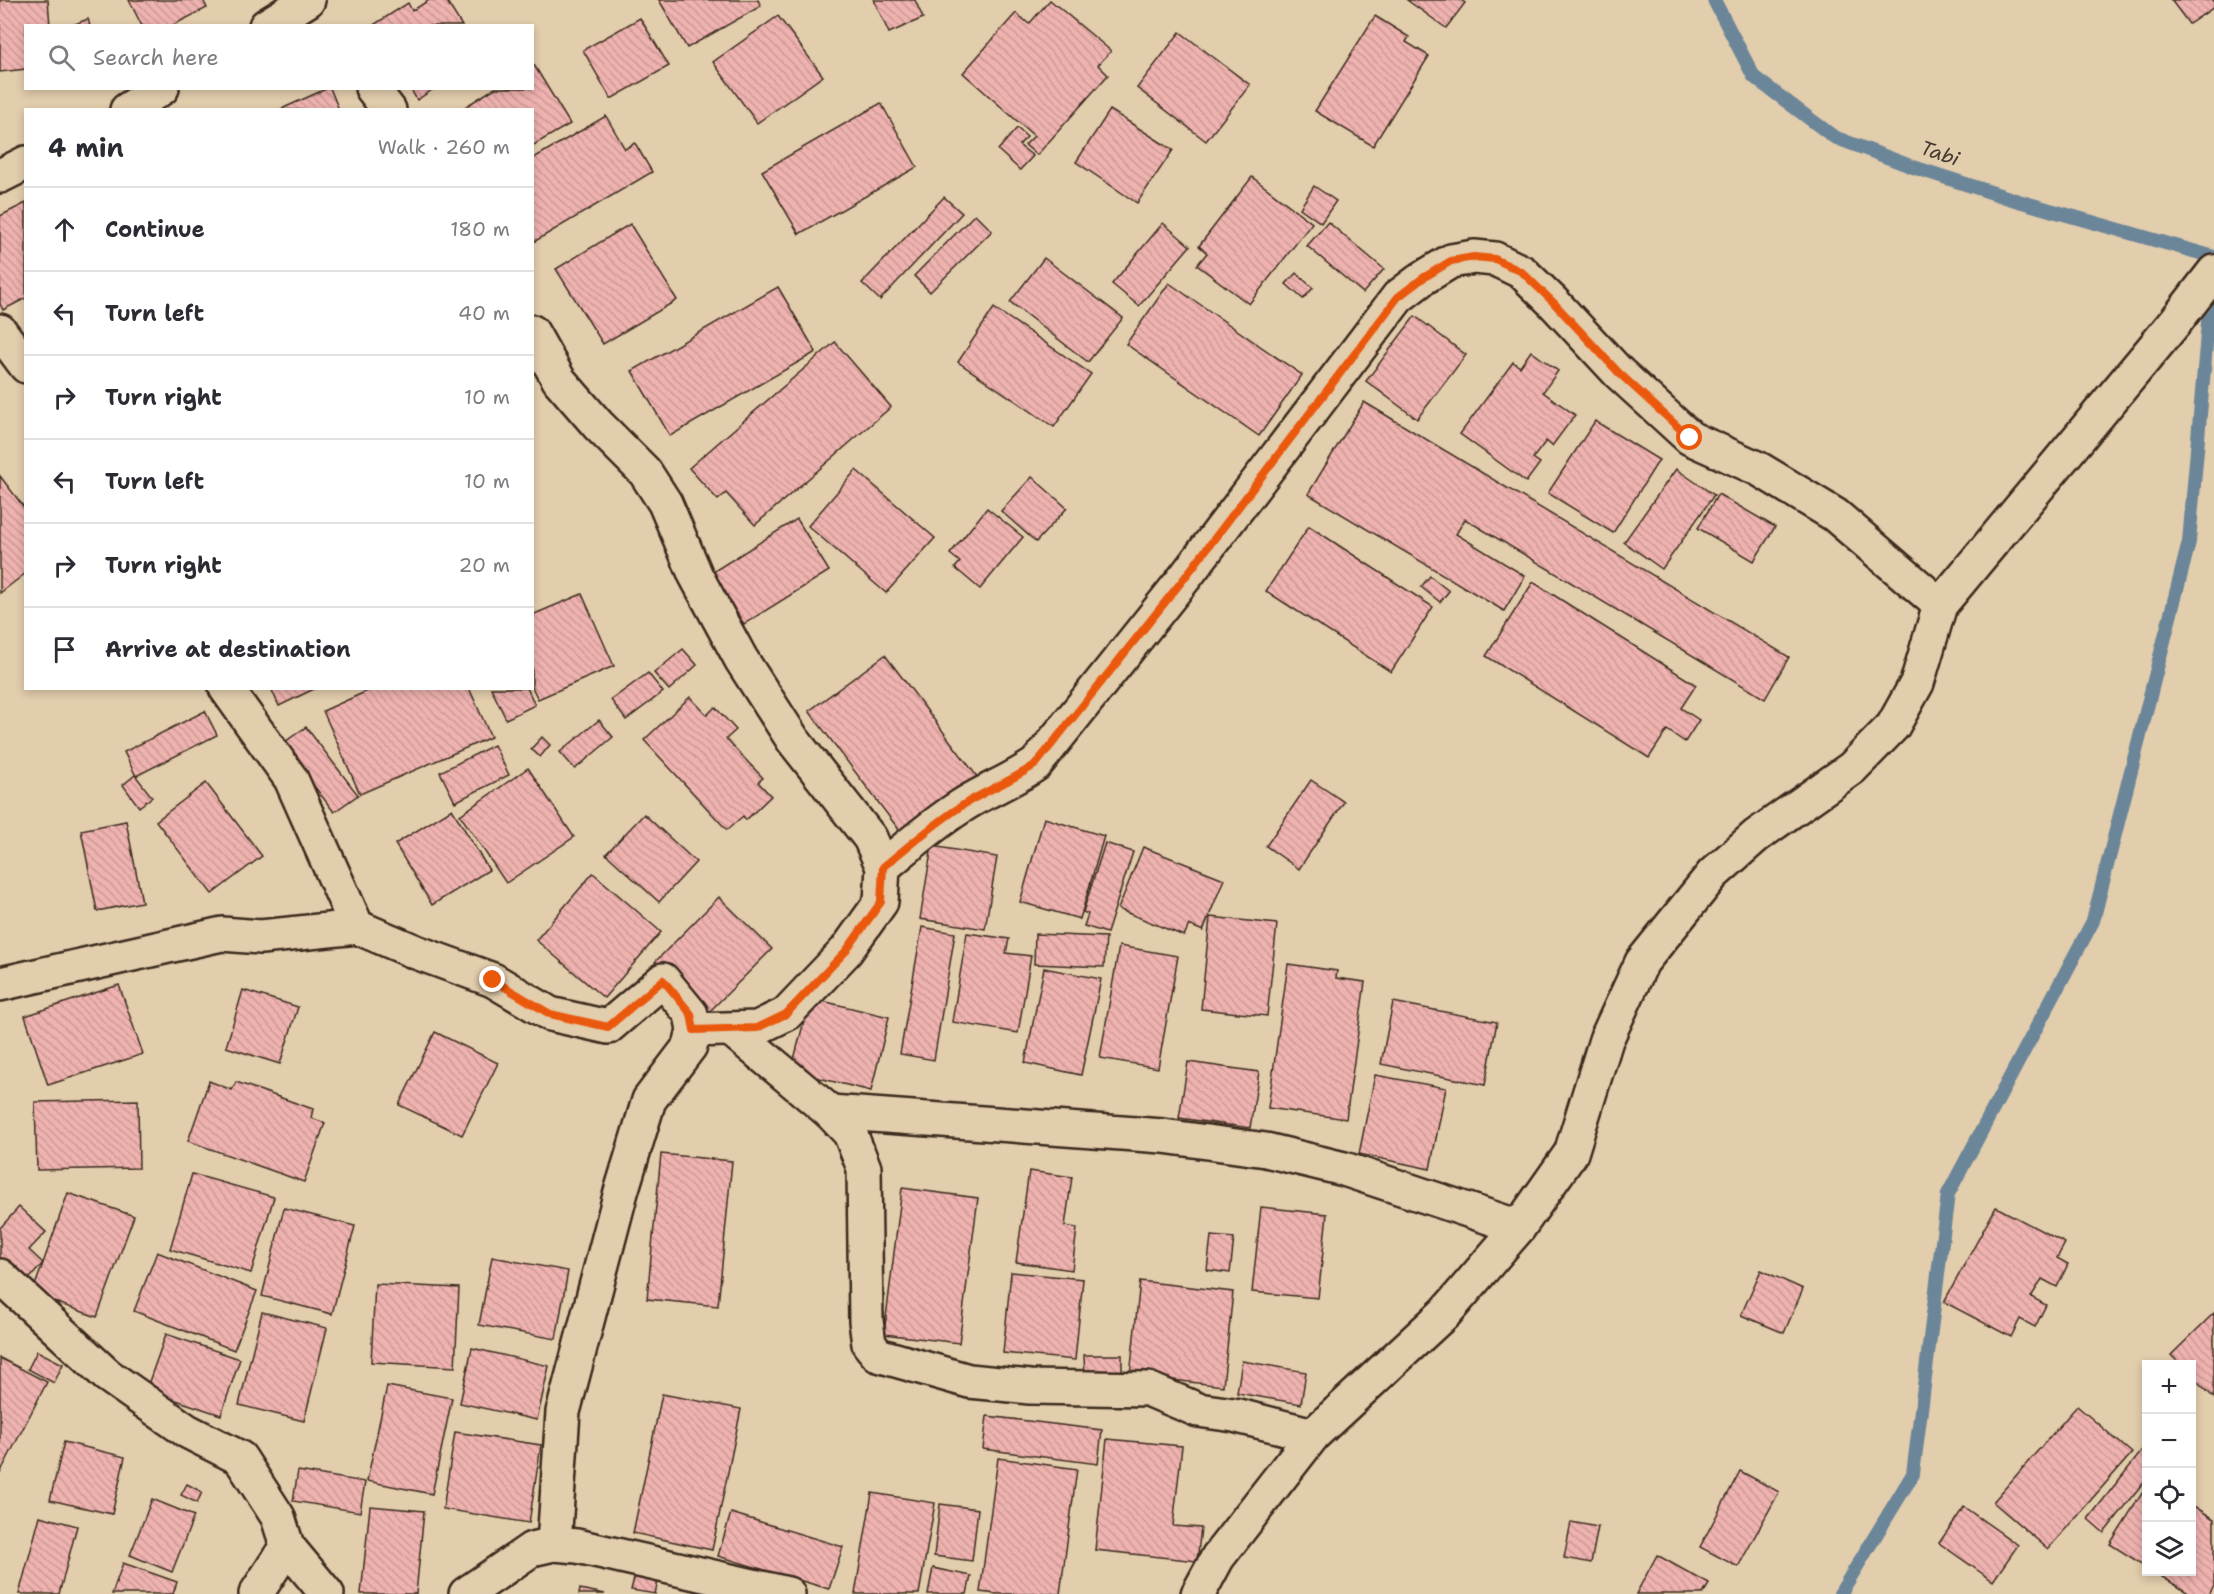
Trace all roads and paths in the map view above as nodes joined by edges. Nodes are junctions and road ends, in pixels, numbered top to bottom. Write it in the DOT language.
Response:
graph roads {
  1 [pos="310,10"];
  2 [pos="272,24"];
  3 [pos="159,90"];
  4 [pos="374,90"];
  5 [pos="130,108"];
  6 [pos="387,108"];
  7 [pos="24,164"];
  8 [pos="0,176"];
  9 [pos="2214,272"];
  10 [pos="0,331"];
  11 [pos="534,336"];
  12 [pos="24,363"];
  13 [pos="1940,605"];
  14 [pos="227,690"];
  15 [pos="883,867"];
  16 [pos="357,927"];
  17 [pos="0,984"];
  18 [pos="694,1030"];
  19 [pos="733,1030"];
  20 [pos="830,1112"];
  21 [pos="1519,1227"];
  22 [pos="0,1276"];
  23 [pos="1313,1436"];
  24 [pos="554,1544"];
  25 [pos="287,1546"];
  26 [pos="256,1594"];
  27 [pos="327,1594"];
  28 [pos="466,1594"];
  29 [pos="788,1594"];
  30 [pos="1198,1594"];
  1 -- 2 [label="street"];
  3 -- 5 [label="street"];
  4 -- 6 [label="street"];
  7 -- 8 [label="street"];
  9 -- 13 [label="street"];
  10 -- 12 [label="street"];
  11 -- 15 [label="street"];
  13 -- 15 [label="street"];
  13 -- 21 [label="street"];
  14 -- 16 [label="street"];
  15 -- 19 [label="street"];
  16 -- 17 [label="street"];
  16 -- 18 [label="street"];
  18 -- 19 [label="street"];
  18 -- 24 [label="street"];
  19 -- 20 [label="street"];
  20 -- 21 [label="street"];
  20 -- 23 [label="street"];
  21 -- 23 [label="street"];
  22 -- 25 [label="street"];
  23 -- 30 [label="street"];
  24 -- 28 [label="street"];
  24 -- 29 [label="street"];
  25 -- 26 [label="street"];
  25 -- 27 [label="street"];
}
